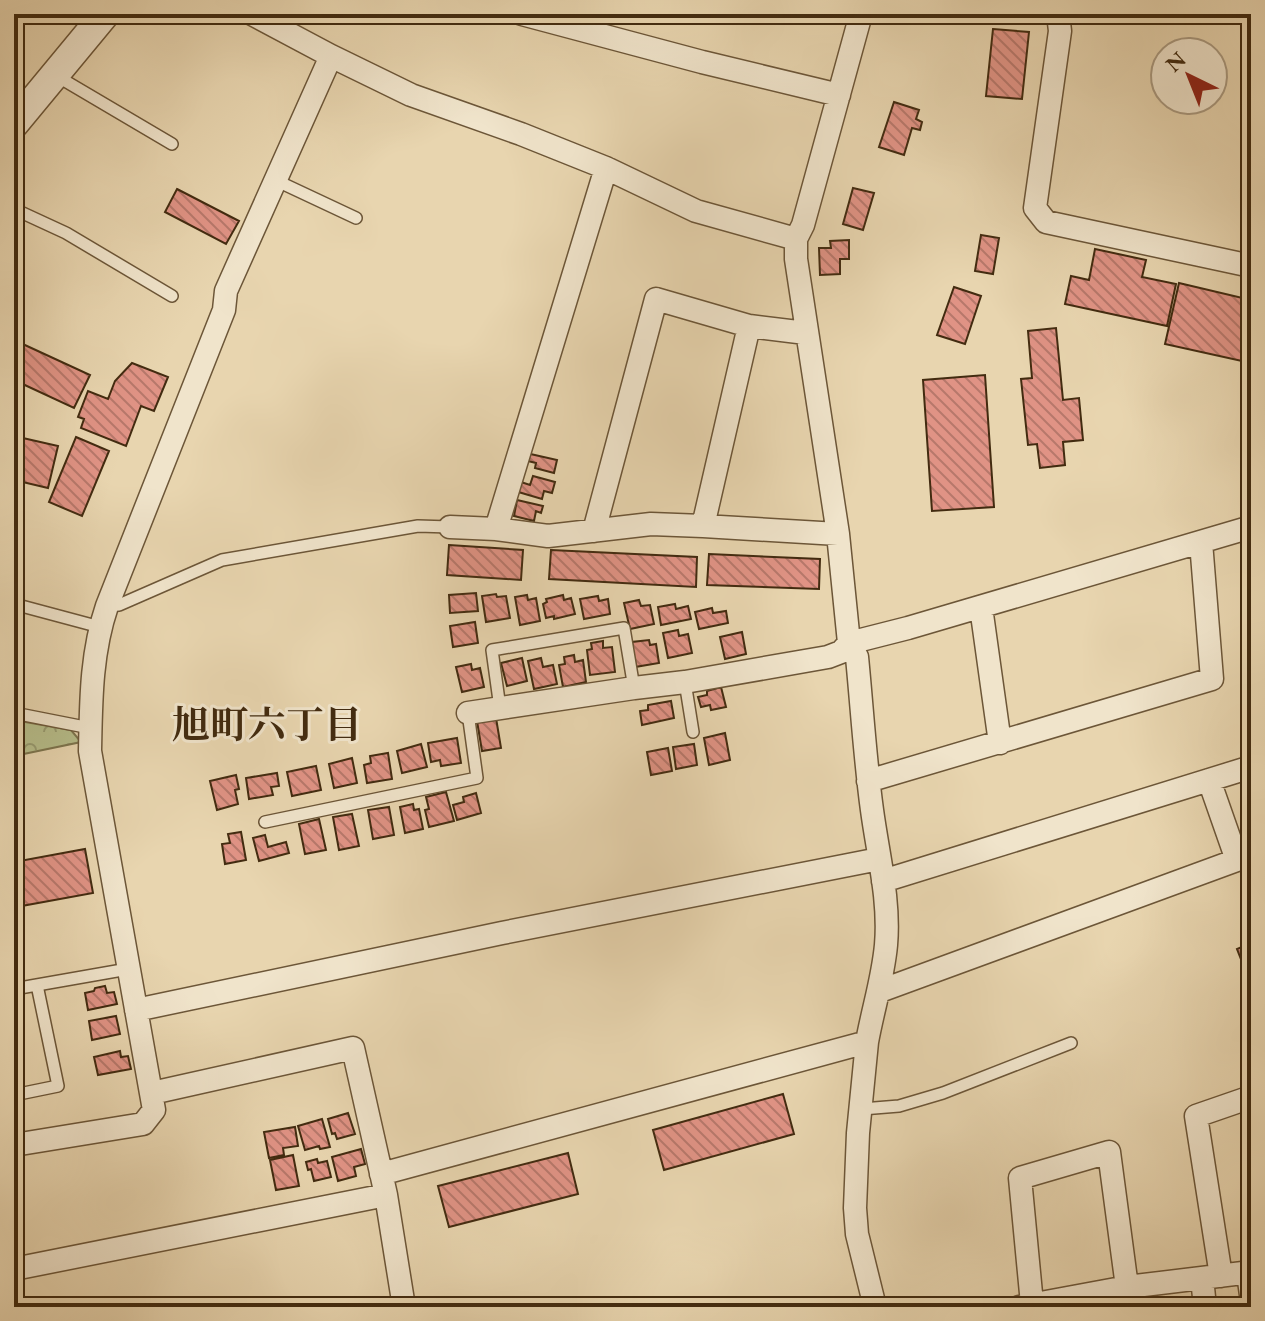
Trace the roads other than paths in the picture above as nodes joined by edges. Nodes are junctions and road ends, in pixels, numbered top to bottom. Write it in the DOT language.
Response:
graph roads {
  1 [pos="105,14"];
  2 [pos="252,14"];
  3 [pos="522,14"];
  4 [pos="861,14"];
  5 [pos="1058,14"];
  6 [pos="568,20"];
  7 [pos="331,56"];
  8 [pos="55,75"];
  9 [pos="839,95"];
  10 [pos="14,124"];
  11 [pos="172,144"];
  12 [pos="606,168"];
  13 [pos="275,180"];
  14 [pos="14,209"];
  15 [pos="356,218"];
  16 [pos="796,239"];
  17 [pos="1251,266"];
  18 [pos="172,296"];
  19 [pos="749,326"];
  20 [pos="806,333"];
  21 [pos="703,526"];
  22 [pos="450,527"];
  23 [pos="1251,527"];
  24 [pos="496,529"];
  25 [pos="594,531"];
  26 [pos="838,534"];
  27 [pos="1201,542"];
  28 [pos="14,604"];
  29 [pos="981,607"];
  30 [pos="104,616"];
  31 [pos="849,643"];
  32 [pos="685,682"];
  33 [pos="634,688"];
  34 [pos="500,708"];
  35 [pos="14,713"];
  36 [pos="468,713"];
  37 [pos="90,728"];
  38 [pos="693,732"];
  39 [pos="1000,743"];
  40 [pos="1251,767"];
  41 [pos="1209,780"];
  42 [pos="868,781"];
  43 [pos="265,822"];
  44 [pos="881,870"];
  45 [pos="128,969"];
  46 [pos="37,985"];
  47 [pos="14,989"];
  48 [pos="880,991"];
  49 [pos="136,1010"];
  50 [pos="867,1042"];
  51 [pos="1071,1043"];
  52 [pos="152,1093"];
  53 [pos="14,1095"];
  54 [pos="1251,1097"];
  55 [pos="862,1109"];
  56 [pos="14,1145"];
  57 [pos="383,1185"];
  58 [pos="14,1269"];
  59 [pos="1211,1277"];
  60 [pos="1250,1280"];
  61 [pos="1127,1287"];
  62 [pos="1099,1299"];
  63 [pos="1025,1305"];
  64 [pos="404,1307"];
  65 [pos="875,1307"];
  66 [pos="1205,1307"];
  1 -- 8 [label="street"];
  2 -- 7 [label="street"];
  3 -- 6 [label="street"];
  4 -- 9 [label="street"];
  5 -- 17 [label="street"];
  6 -- 9 [label="street"];
  7 -- 12 [label="street"];
  7 -- 13 [label="street"];
  8 -- 10 [label="street"];
  8 -- 11 [label="lane"];
  9 -- 16 [label="street"];
  12 -- 16 [label="street"];
  12 -- 24 [label="street"];
  13 -- 15 [label="lane"];
  13 -- 30 [label="street"];
  14 -- 18 [label="lane"];
  16 -- 20 [label="street"];
  19 -- 20 [label="street"];
  19 -- 21 [label="street"];
  19 -- 25 [label="street"];
  20 -- 26 [label="street"];
  21 -- 25 [label="street"];
  21 -- 26 [label="street"];
  22 -- 24 [label="street"];
  22 -- 30 [label="lane"];
  23 -- 27 [label="street"];
  24 -- 25 [label="street"];
  26 -- 31 [label="street"];
  27 -- 29 [label="street"];
  27 -- 39 [label="street"];
  28 -- 30 [label="lane"];
  29 -- 31 [label="street"];
  29 -- 39 [label="street"];
  30 -- 37 [label="street"];
  31 -- 32 [label="street"];
  31 -- 42 [label="street"];
  32 -- 33 [label="street"];
  32 -- 38 [label="lane"];
  33 -- 34 [label="street"];
  33 -- 34 [label="lane"];
  34 -- 36 [label="street"];
  35 -- 37 [label="lane"];
  36 -- 43 [label="lane"];
  37 -- 45 [label="street"];
  39 -- 42 [label="street"];
  40 -- 41 [label="street"];
  41 -- 44 [label="street"];
  41 -- 48 [label="street"];
  42 -- 44 [label="street"];
  44 -- 48 [label="street"];
  44 -- 49 [label="street"];
  45 -- 46 [label="lane"];
  45 -- 49 [label="street"];
  46 -- 47 [label="lane"];
  46 -- 53 [label="lane"];
  48 -- 50 [label="street"];
  49 -- 52 [label="street"];
  50 -- 55 [label="street"];
  50 -- 57 [label="street"];
  51 -- 55 [label="lane"];
  52 -- 56 [label="street"];
  52 -- 57 [label="street"];
  54 -- 59 [label="street"];
  55 -- 65 [label="street"];
  57 -- 58 [label="street"];
  57 -- 64 [label="street"];
  59 -- 60 [label="street"];
  59 -- 61 [label="street"];
  59 -- 66 [label="street"];
  61 -- 62 [label="street"];
  61 -- 63 [label="street"];
  62 -- 63 [label="street"];
}
